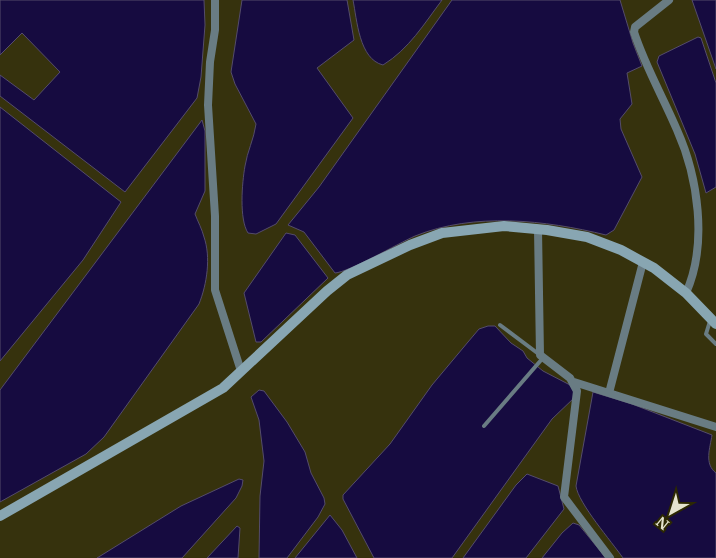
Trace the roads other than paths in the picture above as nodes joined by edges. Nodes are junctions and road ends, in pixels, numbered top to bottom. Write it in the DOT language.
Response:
graph roads {
  1 [pos="215,0"];
  2 [pos="669,0"];
  3 [pos="538,229"];
  4 [pos="643,262"];
  5 [pos="686,292"];
  6 [pos="714,322"];
  7 [pos="500,325"];
  8 [pos="716,344"];
  9 [pos="541,357"];
  10 [pos="241,371"];
  11 [pos="574,382"];
  12 [pos="608,393"];
  13 [pos="484,426"];
  14 [pos="716,427"];
  15 [pos="0,516"];
  16 [pos="610,558"];
  1 -- 10 [label="street"];
  2 -- 5 [label="street"];
  3 -- 4 [label="street"];
  3 -- 9 [label="street"];
  3 -- 10 [label="street"];
  4 -- 5 [label="street"];
  4 -- 12 [label="street"];
  5 -- 6 [label="street"];
  6 -- 8 [label="lane"];
  7 -- 9 [label="lane"];
  9 -- 11 [label="street"];
  9 -- 13 [label="lane"];
  10 -- 15 [label="street"];
  11 -- 12 [label="street"];
  11 -- 16 [label="street"];
  12 -- 14 [label="street"];
}
